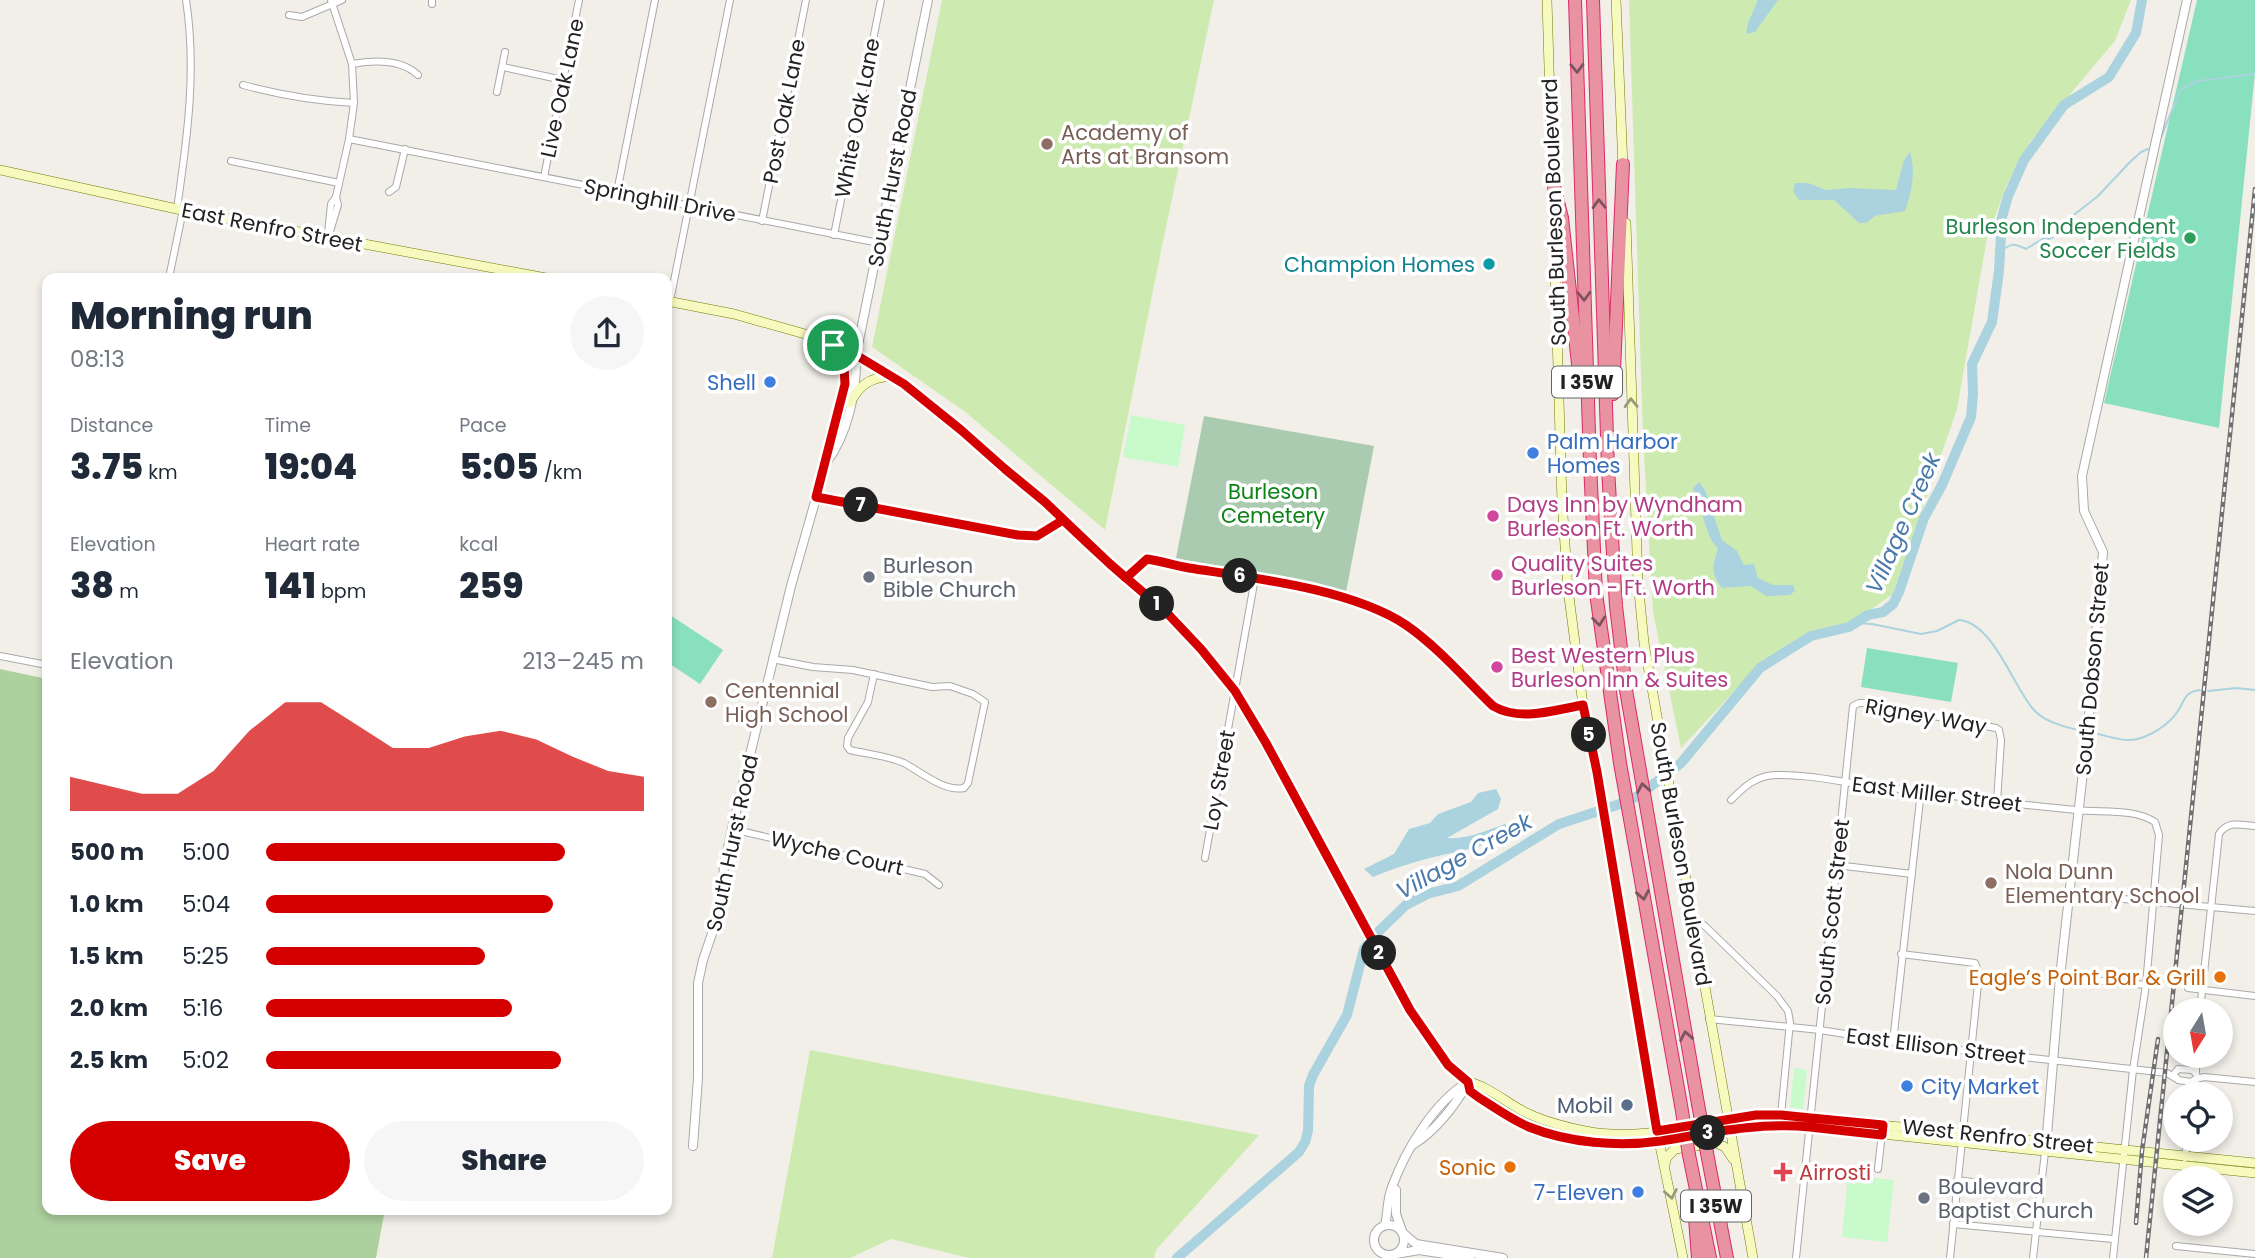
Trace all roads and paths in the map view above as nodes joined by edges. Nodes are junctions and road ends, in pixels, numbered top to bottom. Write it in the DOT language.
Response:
graph roads {
  1 [pos="186,0"];
  2 [pos="342,0"];
  3 [pos="579,0"];
  4 [pos="655,0"];
  5 [pos="730,0"];
  6 [pos="806,0"];
  7 [pos="881,0"];
  8 [pos="928,0"];
  9 [pos="1547,0"];
  10 [pos="1575,0"];
  11 [pos="1592,0"];
  12 [pos="1616,0"];
  13 [pos="2187,0"];
  14 [pos="332,2"];
  15 [pos="289,15"];
  16 [pos="505,52"];
  17 [pos="352,64"];
  18 [pos="503,67"];
  19 [pos="418,75"];
  20 [pos="563,80"];
  21 [pos="243,85"];
  22 [pos="497,92"];
  23 [pos="354,103"];
  24 [pos="349,139"];
  25 [pos="405,149"];
  26 [pos="231,161"];
  27 [pos="1623,164"];
  28 [pos="0,170"];
  29 [pos="544,177"];
  30 [pos="339,183"];
  31 [pos="1554,186"];
  32 [pos="389,192"];
  33 [pos="617,192"];
  34 [pos="690,206"];
  35 [pos="180,209"];
  36 [pos="762,221"];
  37 [pos="834,235"];
  38 [pos="328,237"];
  39 [pos="879,243"];
  40 [pos="170,273"];
  41 [pos="519,273"];
  42 [pos="672,284"];
  43 [pos="672,302"];
  44 [pos="833,345"];
  45 [pos="856,355"];
  46 [pos="891,376"];
  47 [pos="845,384"];
  48 [pos="850,403"];
  49 [pos="826,463"];
  50 [pos="1590,463"];
  51 [pos="1608,468"];
  52 [pos="816,497"];
  53 [pos="1063,520"];
  54 [pos="1126,578"];
  55 [pos="1255,578"];
  56 [pos="0,656"];
  57 [pos="772,659"];
  58 [pos="42,664"];
  59 [pos="874,674"];
  60 [pos="1235,691"];
  61 [pos="1583,705"];
  62 [pos="1853,705"];
  63 [pos="1845,782"];
  64 [pos="1920,791"];
  65 [pos="1731,800"];
  66 [pos="1997,802"];
  67 [pos="2078,811"];
  68 [pos="2255,826"];
  69 [pos="732,829"];
  70 [pos="1205,858"];
  71 [pos="1836,865"];
  72 [pos="1912,874"];
  73 [pos="939,885"];
  74 [pos="2068,894"];
  75 [pos="2152,903"];
  76 [pos="2211,908"];
  77 [pos="2255,911"];
  78 [pos="1691,916"];
  79 [pos="1901,954"];
  80 [pos="2060,977"];
  81 [pos="2146,985"];
  82 [pos="2188,988"];
  83 [pos="2203,990"];
  84 [pos="2255,996"];
  85 [pos="2202,998"];
  86 [pos="1709,1020"];
  87 [pos="1789,1027"];
  88 [pos="1820,1030"];
  89 [pos="1893,1042"];
  90 [pos="1969,1052"];
  91 [pos="2054,1061"];
  92 [pos="2197,1068"];
  93 [pos="2133,1070"];
  94 [pos="2176,1074"];
  95 [pos="2197,1076"];
  96 [pos="1468,1082"];
  97 [pos="2195,1082"];
  98 [pos="2255,1082"];
  99 [pos="1781,1115"];
  100 [pos="1727,1120"];
  101 [pos="1811,1122"];
  102 [pos="1729,1130"];
  103 [pos="1883,1130"];
  104 [pos="1657,1131"];
  105 [pos="1962,1132"];
  106 [pos="1546,1133"];
  107 [pos="1595,1133"];
  108 [pos="1659,1141"];
  109 [pos="1961,1143"];
  110 [pos="693,1146"];
  111 [pos="2046,1147"];
  112 [pos="2125,1150"];
  113 [pos="2186,1152"];
  114 [pos="1689,1155"];
  115 [pos="2123,1160"];
  116 [pos="2185,1161"];
  117 [pos="1735,1163"];
  118 [pos="2255,1163"];
  119 [pos="1664,1164"];
  120 [pos="1878,1170"];
  121 [pos="2255,1173"];
  122 [pos="1396,1176"];
  123 [pos="1957,1180"];
  124 [pos="2040,1191"];
  125 [pos="1953,1224"];
  126 [pos="1385,1225"];
  127 [pos="2036,1231"];
  128 [pos="1402,1232"];
  129 [pos="2113,1239"];
  130 [pos="2176,1246"];
  131 [pos="2255,1254"];
  132 [pos="1393,1255"];
  133 [pos="1469,1258"];
  134 [pos="1503,1258"];
  135 [pos="1684,1258"];
  136 [pos="1698,1258"];
  137 [pos="1710,1258"];
  138 [pos="1727,1258"];
  139 [pos="1753,1258"];
  140 [pos="1796,1258"];
  141 [pos="1950,1258"];
  142 [pos="2033,1258"];
  143 [pos="2112,1258"];
  1 -- 35 [label="street"];
  2 -- 14 [label="street"];
  3 -- 20 [label="street, Live Oak Lane"];
  4 -- 33 [label="street"];
  5 -- 34 [label="street"];
  6 -- 36 [label="street, Post Oak Lane"];
  7 -- 37 [label="street, White Oak Lane"];
  8 -- 39 [label="street, South Hurst Road"];
  9 -- 31 [label="main road, South Burleson Boulevard"];
  10 -- 50 [label="highway, I 35W, one-way"];
  51 -- 11 [label="highway, I 35W, one-way"];
  12 -- 27 [label="main road, South Burleson Boulevard"];
  13 -- 67 [label="street, South Dobson Street"];
  14 -- 15 [label="street"];
  14 -- 17 [label="street"];
  16 -- 18 [label="street"];
  17 -- 19 [label="street"];
  17 -- 23 [label="street"];
  18 -- 20 [label="street"];
  18 -- 22 [label="street"];
  20 -- 29 [label="street, Live Oak Lane"];
  21 -- 23 [label="street"];
  23 -- 24 [label="street"];
  24 -- 25 [label="street, Springhill Drive"];
  24 -- 30 [label="street"];
  25 -- 29 [label="street, Springhill Drive"];
  25 -- 32 [label="street"];
  26 -- 30 [label="street"];
  27 -- 51 [label="highway"];
  78 -- 27 [label="main road, South Burleson Boulevard, one-way"];
  28 -- 35 [label="main road, East Renfro Street"];
  29 -- 33 [label="street, Springhill Drive"];
  30 -- 38 [label="street"];
  31 -- 50 [label="highway"];
  31 -- 61 [label="main road, South Burleson Boulevard"];
  33 -- 34 [label="street, Springhill Drive"];
  34 -- 36 [label="street, Springhill Drive"];
  34 -- 42 [label="street"];
  35 -- 38 [label="main road, East Renfro Street"];
  35 -- 40 [label="street"];
  36 -- 37 [label="street, Springhill Drive"];
  37 -- 39 [label="street, Springhill Drive"];
  38 -- 41 [label="main road, East Renfro Street"];
  39 -- 45 [label="street, South Hurst Road"];
  43 -- 44 [label="main road"];
  44 -- 45 [label="main road"];
  44 -- 47 [label="main road"];
  45 -- 46 [label="main road"];
  45 -- 47 [label="street, South Hurst Road"];
  45 -- 48 [label="street, South Hurst Road"];
  46 -- 48 [label="main road"];
  46 -- 53 [label="main road"];
  47 -- 49 [label="street, South Hurst Road"];
  48 -- 49 [label="street, South Hurst Road"];
  49 -- 52 [label="street, South Hurst Road"];
  50 -- 114 [label="highway, I 35W, one-way, bridge"];
  138 -- 51 [label="highway, I 35W, one-way, bridge"];
  52 -- 53 [label="street"];
  52 -- 57 [label="street, South Hurst Road"];
  53 -- 54 [label="main road"];
  54 -- 55 [label="street"];
  54 -- 60 [label="main road"];
  55 -- 60 [label="street, Loy Street"];
  55 -- 61 [label="street"];
  56 -- 58 [label="street"];
  57 -- 59 [label="street"];
  57 -- 69 [label="street, South Hurst Road"];
  59 -- 59 [label="street"];
  60 -- 70 [label="street, Loy Street"];
  60 -- 96 [label="main road"];
  61 -- 104 [label="main road, South Burleson Boulevard"];
  62 -- 63 [label="street, South Scott Street"];
  62 -- 66 [label="street, Rigney Way"];
  63 -- 64 [label="street, East Miller Street"];
  63 -- 65 [label="street, East Miller Street"];
  63 -- 71 [label="street, South Scott Street"];
  64 -- 66 [label="street, East Miller Street"];
  64 -- 72 [label="street"];
  66 -- 67 [label="street, East Miller Street"];
  67 -- 74 [label="street, South Dobson Street"];
  67 -- 75 [label="street, East Miller Street"];
  68 -- 76 [label="street"];
  69 -- 73 [label="street, Wyche Court"];
  69 -- 110 [label="street, South Hurst Road"];
  71 -- 72 [label="street"];
  71 -- 88 [label="street, South Scott Street"];
  72 -- 79 [label="street"];
  74 -- 75 [label="street"];
  74 -- 80 [label="street, South Dobson Street"];
  75 -- 76 [label="street"];
  75 -- 81 [label="street"];
  76 -- 77 [label="street"];
  76 -- 83 [label="street"];
  78 -- 86 [label="main road, South Burleson Boulevard"];
  78 -- 87 [label="street"];
  79 -- 89 [label="street"];
  79 -- 90 [label="street"];
  80 -- 81 [label="street"];
  80 -- 91 [label="street, South Dobson Street"];
  81 -- 93 [label="street"];
  82 -- 83 [label="street"];
  83 -- 84 [label="street"];
  83 -- 85 [label="street"];
  86 -- 87 [label="street, East Ellison Street"];
  86 -- 100 [label="main road, South Burleson Boulevard"];
  87 -- 88 [label="street, East Ellison Street"];
  87 -- 99 [label="street"];
  88 -- 89 [label="street, East Ellison Street"];
  88 -- 101 [label="street, South Scott Street"];
  89 -- 90 [label="street, East Ellison Street"];
  90 -- 91 [label="street, East Ellison Street"];
  90 -- 105 [label="street"];
  91 -- 93 [label="street, East Ellison Street"];
  91 -- 111 [label="street, South Dobson Street"];
  92 -- 95 [label="street"];
  93 -- 94 [label="street, East Ellison Street"];
  93 -- 112 [label="street"];
  94 -- 95 [label="street, East Ellison Street"];
  94 -- 95 [label="street, East Ellison Street"];
  95 -- 97 [label="street"];
  95 -- 98 [label="street"];
  96 -- 106 [label="main road"];
  96 -- 107 [label="main road"];
  96 -- 122 [label="street"];
  99 -- 100 [label="main road"];
  99 -- 101 [label="main road"];
  100 -- 102 [label="main road, South Burleson Boulevard"];
  100 -- 104 [label="main road"];
  101 -- 102 [label="main road"];
  101 -- 103 [label="main road"];
  101 -- 140 [label="street, South Scott Street"];
  102 -- 108 [label="main road"];
  102 -- 117 [label="main road, South Burleson Boulevard"];
  103 -- 105 [label="main road, West Renfro Street"];
  103 -- 109 [label="main road"];
  103 -- 120 [label="street"];
  104 -- 107 [label="main road"];
  104 -- 108 [label="main road, South Burleson Boulevard"];
  105 -- 109 [label="street"];
  105 -- 111 [label="main road, West Renfro Street"];
  106 -- 107 [label="main road"];
  106 -- 108 [label="main road"];
  108 -- 119 [label="main road, South Burleson Boulevard"];
  109 -- 111 [label="main road"];
  109 -- 123 [label="street"];
  111 -- 112 [label="main road, West Renfro Street"];
  111 -- 115 [label="main road"];
  111 -- 124 [label="street"];
  112 -- 115 [label="street"];
  112 -- 116 [label="main road, West Renfro Street"];
  113 -- 116 [label="street"];
  114 -- 136 [label="highway"];
  114 -- 137 [label="highway, I 35W"];
  115 -- 116 [label="main road, West Renfro Street"];
  115 -- 129 [label="street"];
  116 -- 118 [label="main road, West Renfro Street"];
  116 -- 121 [label="main road, West Renfro Street"];
  117 -- 119 [label="main road"];
  117 -- 139 [label="main road, South Burleson Boulevard"];
  119 -- 135 [label="main road, South Burleson Boulevard, one-way"];
  122 -- 126 [label="street"];
  122 -- 128 [label="street"];
  123 -- 124 [label="street"];
  123 -- 125 [label="street"];
  124 -- 127 [label="street"];
  125 -- 127 [label="street"];
  125 -- 141 [label="street"];
  126 -- 128 [label="street"];
  126 -- 132 [label="street"];
  127 -- 129 [label="street"];
  127 -- 142 [label="street"];
  128 -- 132 [label="street"];
  128 -- 134 [label="street"];
  129 -- 143 [label="street"];
  130 -- 131 [label="street"];
  132 -- 133 [label="street"];
}
